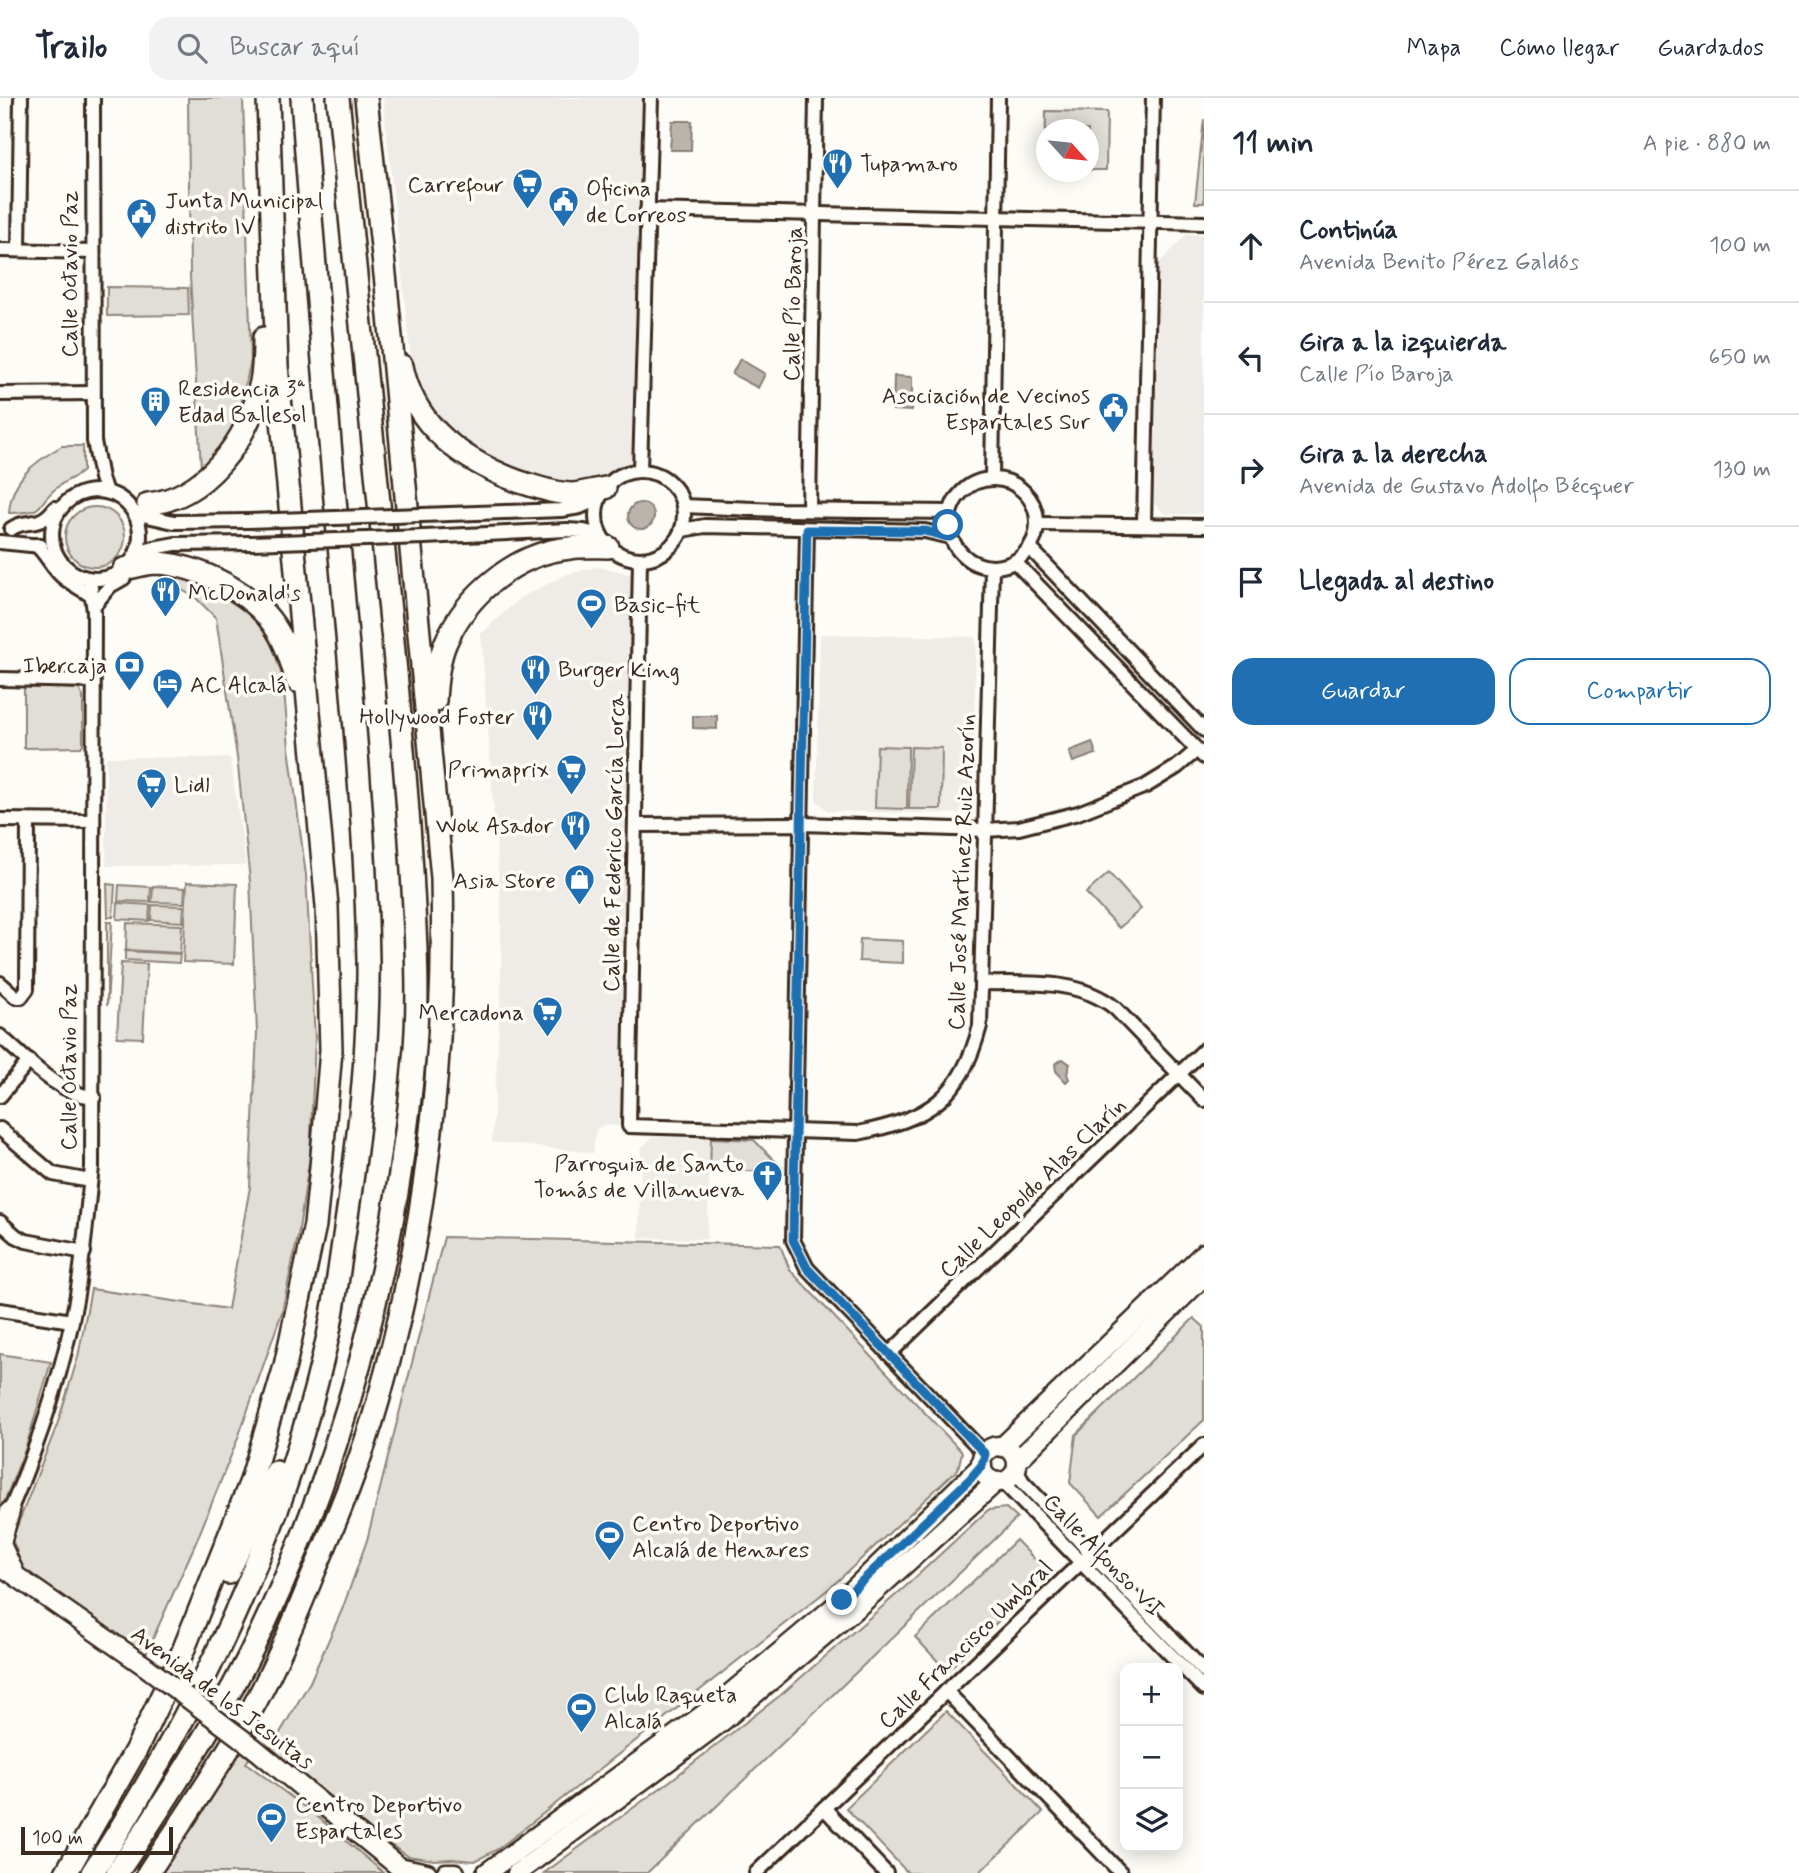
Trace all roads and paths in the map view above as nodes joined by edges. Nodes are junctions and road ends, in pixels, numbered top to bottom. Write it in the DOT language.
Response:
graph roads {
  1 [pos="21,98"];
  2 [pos="93,98"];
  3 [pos="292,98"];
  4 [pos="302,98"];
  5 [pos="338,98"];
  6 [pos="351,98"];
  7 [pos="366,98"];
  8 [pos="653,98"];
  9 [pos="816,98"];
  10 [pos="999,98"];
  11 [pos="1153,98"];
  12 [pos="269,105"];
  13 [pos="308,186"];
  14 [pos="647,210"];
  15 [pos="815,214"];
  16 [pos="996,218"];
  17 [pos="1151,222"];
  18 [pos="1204,223"];
  19 [pos="0,250"];
  20 [pos="19,250"];
  21 [pos="93,252"];
  22 [pos="386,284"];
  23 [pos="361,312"];
  24 [pos="93,393"];
  25 [pos="0,394"];
  26 [pos="640,470"];
  27 [pos="96,477"];
  28 [pos="992,478"];
  29 [pos="91,491"];
  30 [pos="106,492"];
  31 [pos="601,493"];
  32 [pos="136,506"];
  33 [pos="683,506"];
  34 [pos="809,510"];
  35 [pos="950,512"];
  36 [pos="53,523"];
  37 [pos="1038,524"];
  38 [pos="1144,524"];
  39 [pos="1204,526"];
  40 [pos="6,529"];
  41 [pos="682,530"];
  42 [pos="807,530"];
  43 [pos="950,537"];
  44 [pos="604,541"];
  45 [pos="0,542"];
  46 [pos="36,545"];
  47 [pos="53,548"];
  48 [pos="1030,548"];
  49 [pos="640,560"];
  50 [pos="134,562"];
  51 [pos="1015,562"];
  52 [pos="992,568"];
  53 [pos="97,580"];
  54 [pos="94,604"];
  55 [pos="0,679"];
  56 [pos="92,681"];
  57 [pos="1204,730"];
  58 [pos="1201,754"];
  59 [pos="319,797"];
  60 [pos="0,820"];
  61 [pos="28,821"];
  62 [pos="93,821"];
  63 [pos="802,824"];
  64 [pos="635,825"];
  65 [pos="985,830"];
  66 [pos="441,860"];
  67 [pos="0,983"];
  68 [pos="982,983"];
  69 [pos="0,1036"];
  70 [pos="1204,1050"];
  71 [pos="29,1061"];
  72 [pos="1179,1074"];
  73 [pos="0,1096"];
  74 [pos="93,1097"];
  75 [pos="1204,1100"];
  76 [pos="629,1126"];
  77 [pos="0,1129"];
  78 [pos="795,1132"];
  79 [pos="90,1181"];
  80 [pos="0,1222"];
  81 [pos="84,1252"];
  82 [pos="1204,1253"];
  83 [pos="338,1273"];
  84 [pos="1204,1276"];
  85 [pos="0,1310"];
  86 [pos="72,1321"];
  87 [pos="889,1354"];
  88 [pos="1204,1446"];
  89 [pos="1002,1447"];
  90 [pos="983,1460"];
  91 [pos="1017,1465"];
  92 [pos="999,1482"];
  93 [pos="10,1511"];
  94 [pos="0,1529"];
  95 [pos="3,1556"];
  96 [pos="1086,1557"];
  97 [pos="183,1651"];
  98 [pos="1204,1671"];
  99 [pos="1204,1689"];
  100 [pos="946,1691"];
  101 [pos="824,1808"];
  102 [pos="401,1870"];
  103 [pos="66,1873"];
  104 [pos="92,1873"];
  105 [pos="117,1873"];
  106 [pos="148,1873"];
  107 [pos="427,1873"];
  108 [pos="446,1873"];
  109 [pos="455,1873"];
  110 [pos="486,1873"];
  111 [pos="517,1873"];
  112 [pos="757,1873"];
  113 [pos="886,1873"];
  114 [pos="1121,1873"];
  1 -- 20 [label="street"];
  2 -- 21 [label="street, Calle Octavio Paz"];
  3 -- 13 [label="highway"];
  4 -- 13 [label="highway"];
  5 -- 23 [label="highway"];
  6 -- 23 [label="highway"];
  7 -- 22 [label="highway"];
  8 -- 14 [label="street"];
  9 -- 15 [label="street, Calle Pío Baroja"];
  10 -- 16 [label="street"];
  11 -- 17 [label="street"];
  12 -- 32 [label="highway"];
  12 -- 59 [label="highway"];
  13 -- 83 [label="highway"];
  14 -- 15 [label="street"];
  14 -- 26 [label="street"];
  15 -- 16 [label="street"];
  15 -- 34 [label="street, Calle Pío Baroja"];
  16 -- 17 [label="street"];
  16 -- 28 [label="street"];
  17 -- 18 [label="street"];
  17 -- 38 [label="street"];
  19 -- 20 [label="street"];
  20 -- 21 [label="street"];
  21 -- 24 [label="street, Calle Octavio Paz"];
  22 -- 31 [label="highway"];
  22 -- 66 [label="highway"];
  23 -- 105 [label="highway"];
  24 -- 25 [label="street"];
  24 -- 27 [label="street, Calle Octavio Paz"];
  26 -- 31 [label="street"];
  26 -- 33 [label="street"];
  27 -- 29 [label="street, Calle Octavio Paz"];
  27 -- 30 [label="street, Calle Octavio Paz"];
  27 -- 32 [label="street"];
  27 -- 40 [label="street"];
  28 -- 35 [label="street"];
  28 -- 37 [label="street"];
  29 -- 30 [label="street"];
  29 -- 36 [label="street"];
  30 -- 32 [label="street"];
  31 -- 32 [label="street, bridge"];
  31 -- 44 [label="street"];
  32 -- 50 [label="street"];
  33 -- 34 [label="street"];
  33 -- 41 [label="street"];
  34 -- 35 [label="street"];
  35 -- 43 [label="street"];
  36 -- 40 [label="street"];
  36 -- 47 [label="street"];
  37 -- 38 [label="street"];
  37 -- 48 [label="street"];
  38 -- 39 [label="street"];
  41 -- 42 [label="street"];
  41 -- 49 [label="street"];
  42 -- 43 [label="street"];
  42 -- 63 [label="street"];
  43 -- 52 [label="street"];
  44 -- 49 [label="street"];
  44 -- 50 [label="street, bridge"];
  44 -- 66 [label="highway"];
  45 -- 46 [label="street"];
  46 -- 47 [label="street"];
  46 -- 54 [label="street"];
  47 -- 53 [label="street"];
  48 -- 51 [label="street"];
  48 -- 57 [label="street"];
  49 -- 64 [label="street, Calle de Federico García Lorca"];
  50 -- 53 [label="street"];
  50 -- 54 [label="street"];
  50 -- 59 [label="highway"];
  51 -- 52 [label="street"];
  51 -- 58 [label="street"];
  52 -- 65 [label="street, Calle José Martínez Ruiz Azorín"];
  53 -- 54 [label="street, Calle Octavio Paz"];
  54 -- 56 [label="street, Calle Octavio Paz"];
  55 -- 56 [label="street"];
  56 -- 62 [label="street, Calle Octavio Paz"];
  58 -- 65 [label="street"];
  59 -- 97 [label="highway"];
  60 -- 61 [label="street"];
  61 -- 62 [label="street"];
  61 -- 67 [label="street"];
  62 -- 74 [label="street, Calle Octavio Paz"];
  63 -- 64 [label="street"];
  63 -- 65 [label="street"];
  63 -- 78 [label="street"];
  64 -- 76 [label="street, Calle de Federico García Lorca"];
  65 -- 68 [label="street, Calle José Martínez Ruiz Azorín"];
  66 -- 106 [label="highway"];
  68 -- 72 [label="street"];
  68 -- 78 [label="street, Calle José Martínez Ruiz Azorín"];
  69 -- 71 [label="street"];
  70 -- 72 [label="street, Calle Leopoldo Alas Clarín"];
  71 -- 73 [label="street"];
  71 -- 74 [label="street"];
  72 -- 75 [label="street"];
  72 -- 87 [label="street, Calle Leopoldo Alas Clarín"];
  74 -- 79 [label="street, Calle Octavio Paz"];
  76 -- 78 [label="street, Calle José Martínez Ruiz Azorín"];
  77 -- 79 [label="street"];
  78 -- 87 [label="street"];
  79 -- 81 [label="street, Calle Octavio Paz"];
  80 -- 81 [label="street"];
  81 -- 86 [label="street, Calle Octavio Paz"];
  82 -- 89 [label="street"];
  83 -- 97 [label="highway"];
  83 -- 104 [label="highway"];
  84 -- 91 [label="street"];
  85 -- 86 [label="street"];
  86 -- 93 [label="street, Calle Octavio Paz"];
  87 -- 90 [label="street"];
  88 -- 96 [label="street, Calle Francisco Umbral"];
  89 -- 90 [label="street"];
  89 -- 91 [label="street"];
  90 -- 92 [label="street"];
  90 -- 110 [label="street"];
  91 -- 92 [label="street"];
  91 -- 96 [label="street, Calle Alfonso VI"];
  92 -- 96 [label="street, Calle Alfonso VI"];
  92 -- 111 [label="street"];
  93 -- 94 [label="street, Calle Octavio Paz"];
  93 -- 95 [label="street, Calle Octavio Paz"];
  95 -- 102 [label="street, Avenida de los Jesuitas, bridge"];
  96 -- 98 [label="street, Calle Alfonso VI"];
  96 -- 99 [label="street, Calle Alfonso VI"];
  96 -- 100 [label="street, Calle Francisco Umbral"];
  97 -- 103 [label="highway"];
  100 -- 101 [label="street, Calle Francisco Umbral"];
  100 -- 114 [label="street"];
  101 -- 112 [label="street, Calle Francisco Umbral"];
  101 -- 113 [label="street"];
  102 -- 107 [label="street, Avenida de los Jesuitas"];
  108 -- 109 [label="street"];
}
